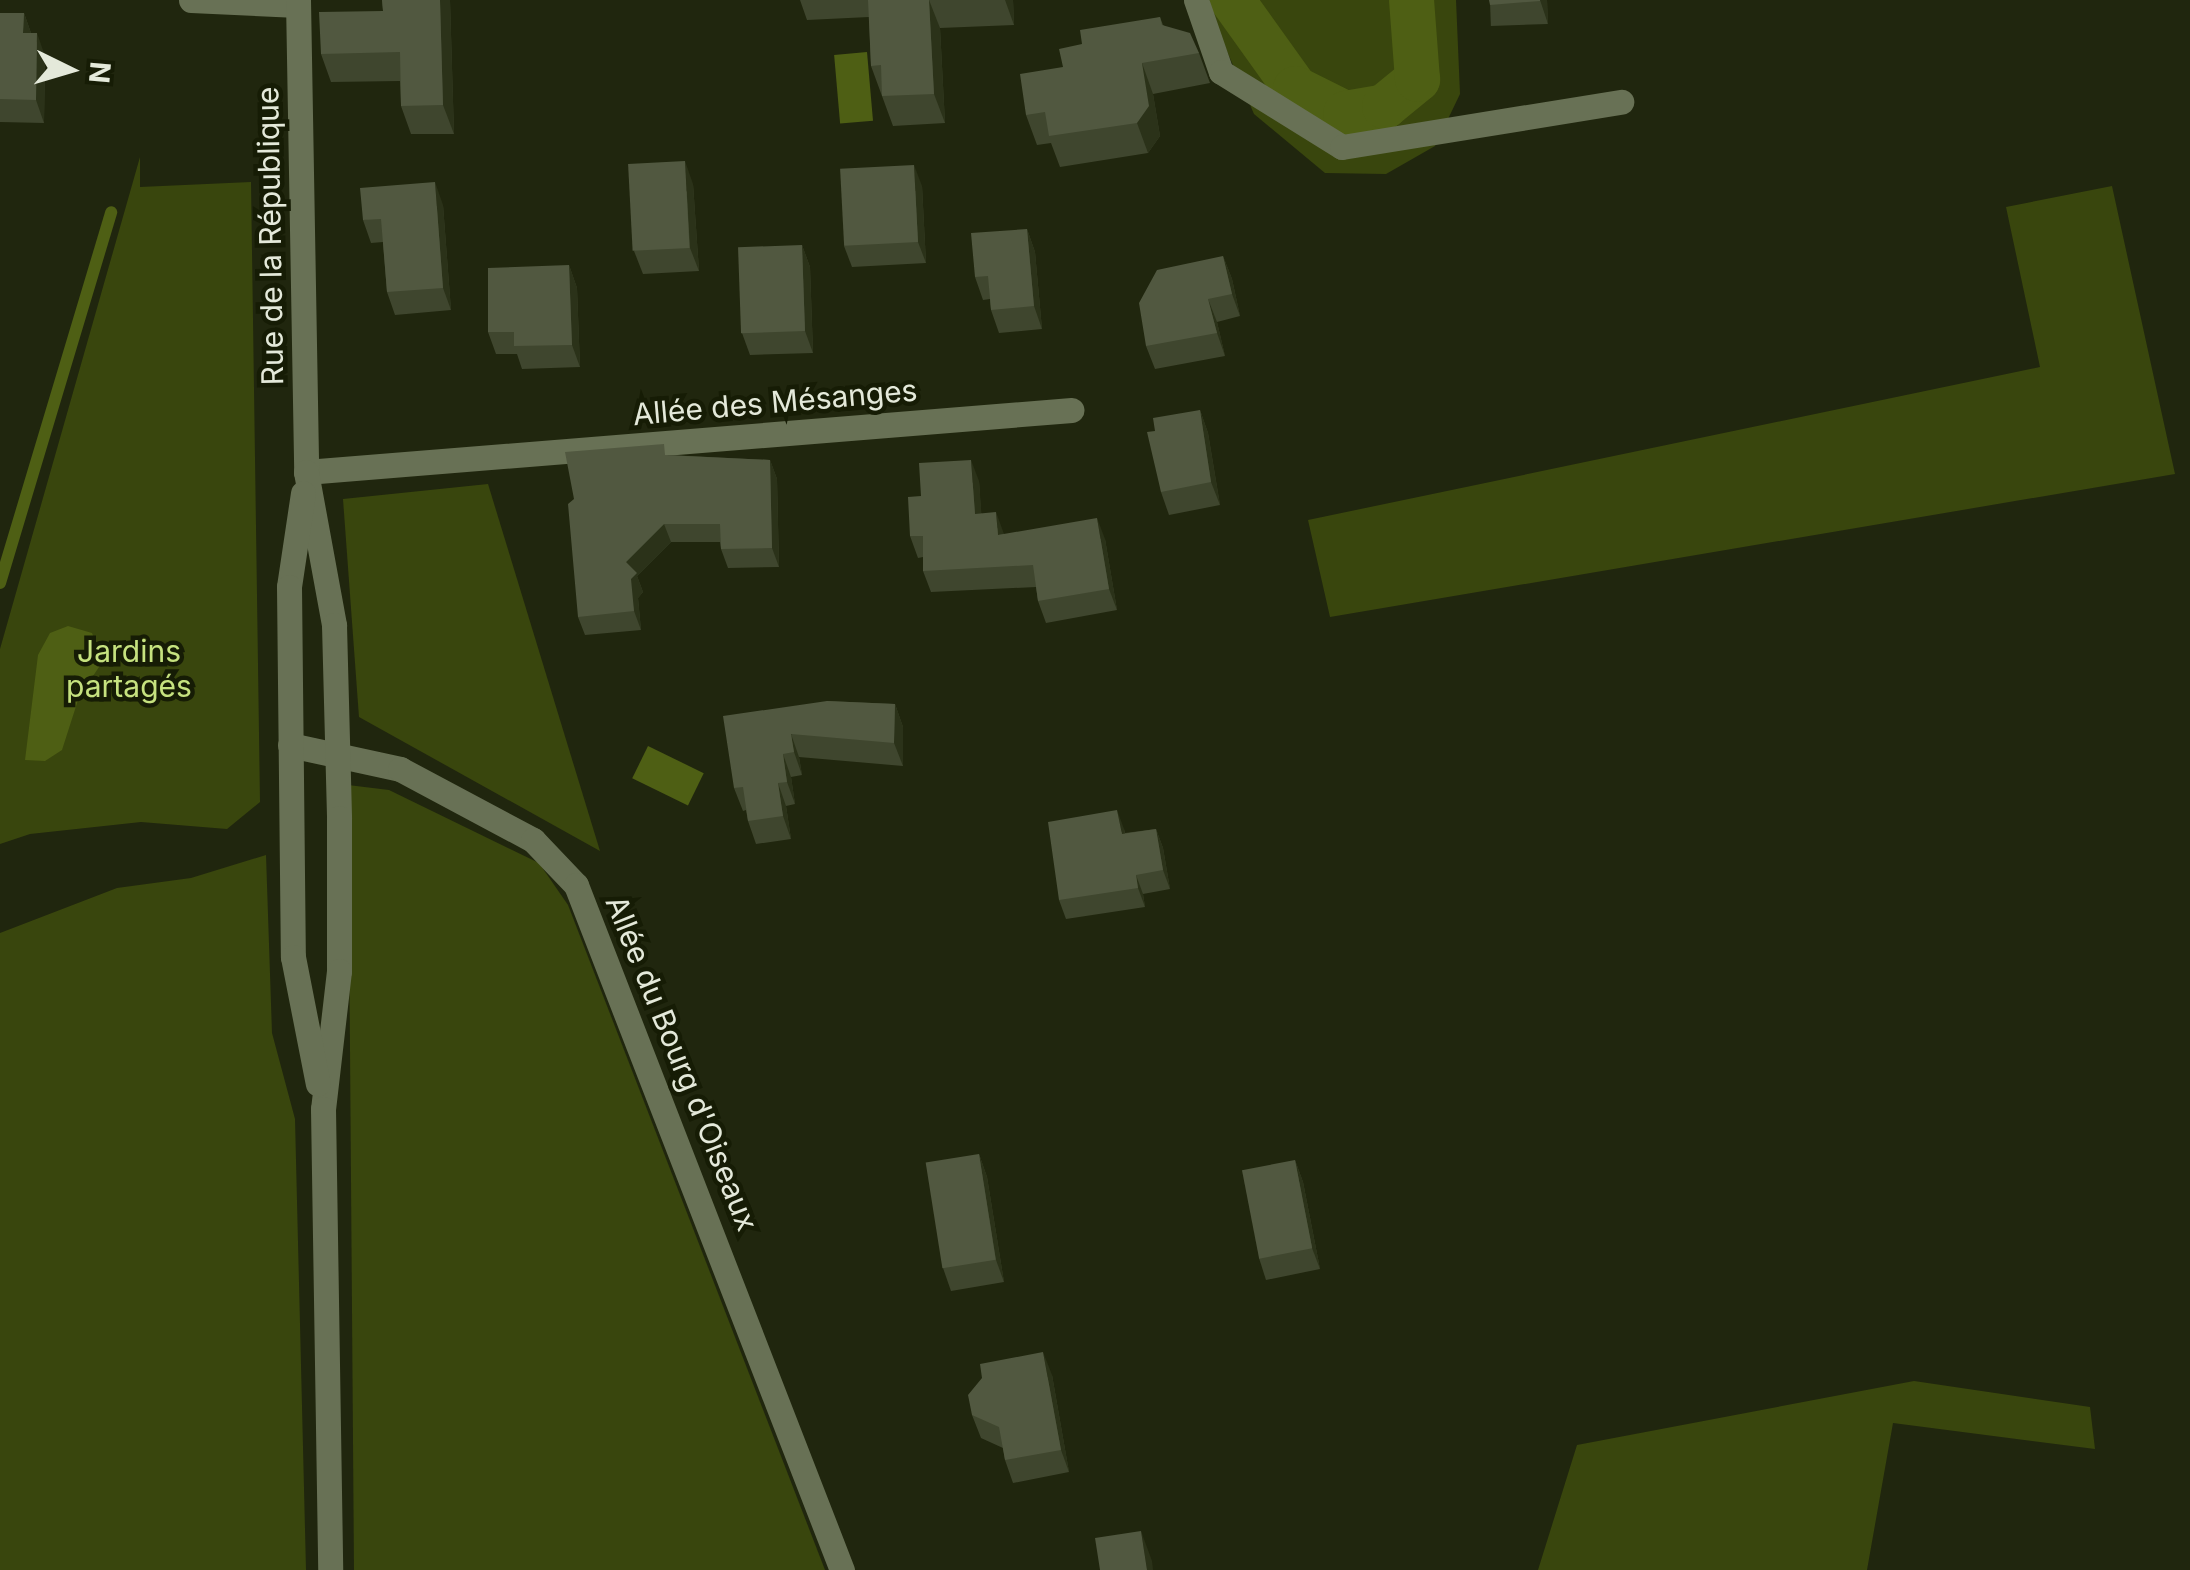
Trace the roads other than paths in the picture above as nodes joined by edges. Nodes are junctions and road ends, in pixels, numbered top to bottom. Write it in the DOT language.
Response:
graph roads {
  1 [pos="191,0"];
  2 [pos="1196,0"];
  3 [pos="298,2"];
  4 [pos="1621,102"];
  5 [pos="1070,410"];
  6 [pos="306,472"];
  7 [pos="290,745"];
  8 [pos="336,750"];
  9 [pos="323,1108"];
  10 [pos="330,1570"];
  11 [pos="842,1570"];
  1 -- 3 [label="street"];
  2 -- 4 [label="street"];
  3 -- 6 [label="street, Rue de la République"];
  5 -- 6 [label="street, Allée des Mésanges"];
  6 -- 7 [label="street"];
  6 -- 8 [label="street"];
  7 -- 8 [label="street, Allée du Bourg d'Oiseaux"];
  7 -- 9 [label="street"];
  8 -- 9 [label="street"];
  8 -- 11 [label="street, Allée du Bourg d'Oiseaux"];
  9 -- 10 [label="street"];
}
